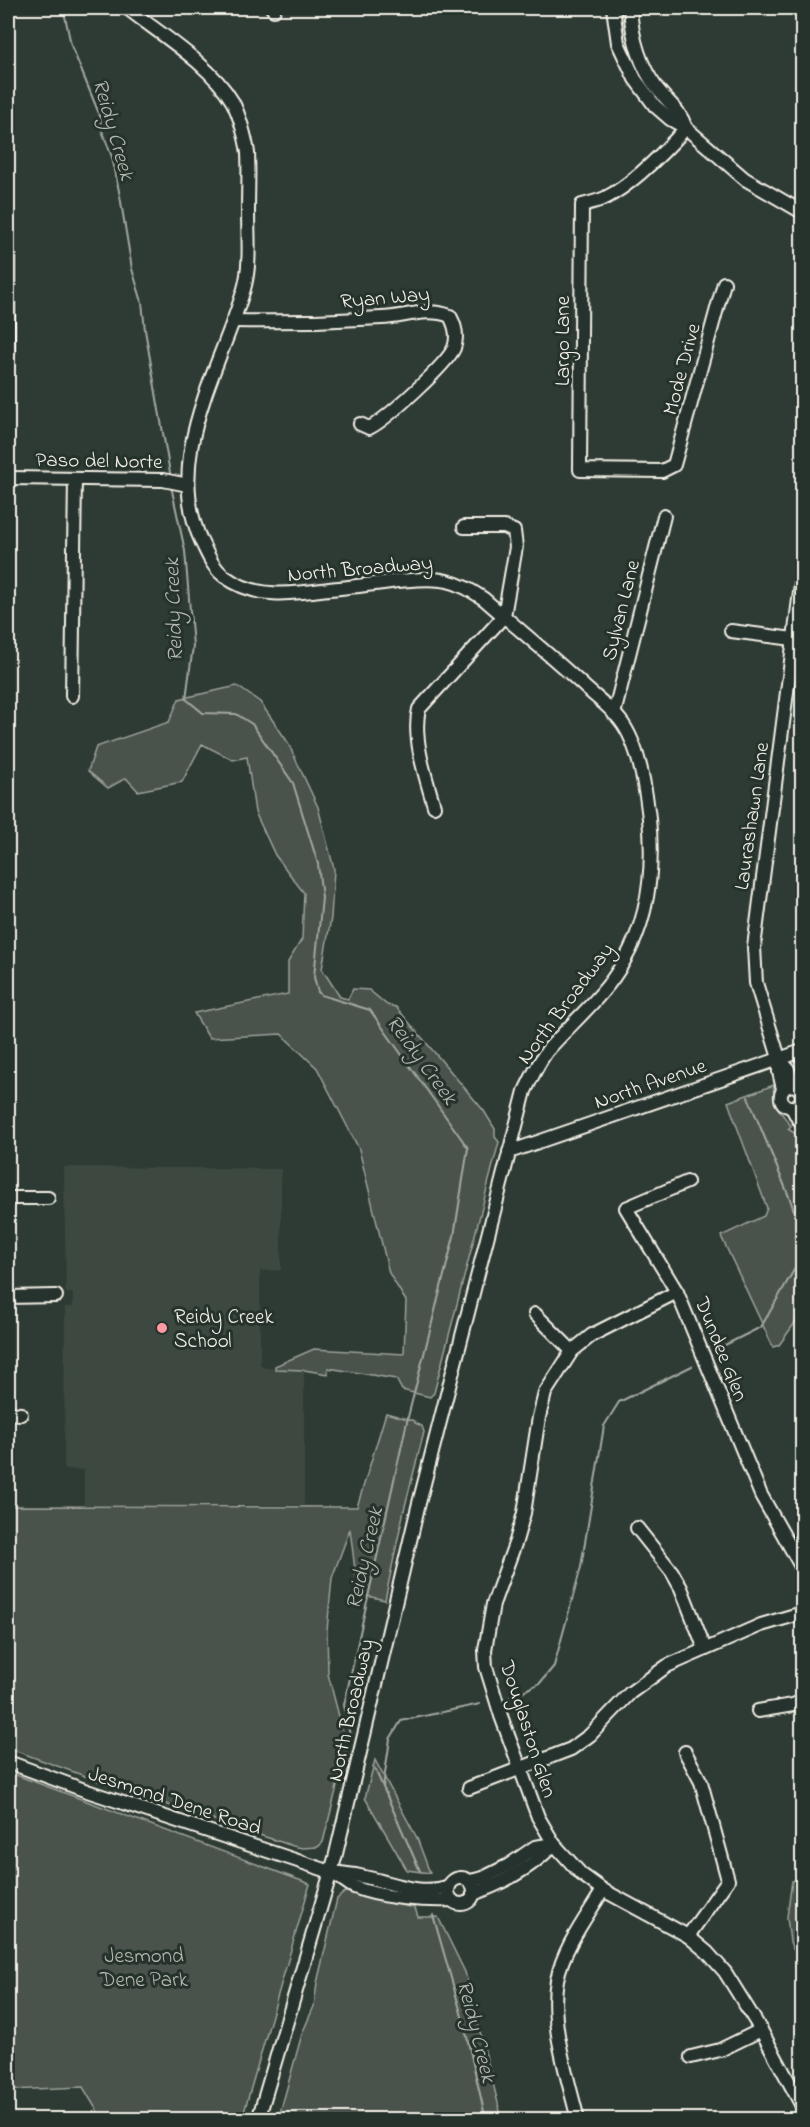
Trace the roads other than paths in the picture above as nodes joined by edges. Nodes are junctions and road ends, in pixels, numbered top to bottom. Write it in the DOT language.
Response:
graph roads {
  1 [pos="127,8"];
  2 [pos="613,8"];
  3 [pos="630,8"];
  4 [pos="686,128"];
  5 [pos="802,212"];
  6 [pos="8,226"];
  7 [pos="724,283"];
  8 [pos="233,321"];
  9 [pos="8,352"];
  10 [pos="360,424"];
  11 [pos="674,465"];
  12 [pos="8,478"];
  13 [pos="75,479"];
  14 [pos="188,485"];
  15 [pos="664,516"];
  16 [pos="464,527"];
  17 [pos="802,576"];
  18 [pos="504,616"];
  19 [pos="731,631"];
  20 [pos="799,639"];
  21 [pos="72,696"];
  22 [pos="614,714"];
  23 [pos="434,806"];
  24 [pos="802,1051"];
  25 [pos="779,1058"];
  26 [pos="797,1098"];
  27 [pos="802,1121"];
  28 [pos="509,1152"];
  29 [pos="687,1182"];
  30 [pos="8,1198"];
  31 [pos="48,1198"];
  32 [pos="677,1292"];
  33 [pos="56,1296"];
  34 [pos="8,1297"];
  35 [pos="535,1314"];
  36 [pos="572,1351"];
  37 [pos="8,1413"];
  38 [pos="21,1414"];
  39 [pos="637,1528"];
  40 [pos="802,1568"];
  41 [pos="802,1613"];
  42 [pos="705,1649"];
  43 [pos="802,1701"];
  44 [pos="758,1711"];
  45 [pos="685,1752"];
  46 [pos="8,1762"];
  47 [pos="520,1768"];
  48 [pos="469,1788"];
  49 [pos="554,1845"];
  50 [pos="331,1872"];
  51 [pos="449,1886"];
  52 [pos="472,1888"];
  53 [pos="603,1890"];
  54 [pos="452,1900"];
  55 [pos="688,1936"];
  56 [pos="761,2030"];
  57 [pos="691,2057"];
  58 [pos="802,2106"];
  59 [pos="258,2120"];
  60 [pos="578,2120"];
  1 -- 8 [label="street, North Broadway"];
  2 -- 4 [label="street"];
  3 -- 4 [label="street"];
  4 -- 5 [label="street"];
  4 -- 11 [label="street, Largo Lane"];
  6 -- 9 [label="street"];
  7 -- 11 [label="street, Mode Drive"];
  8 -- 10 [label="street, Ryan Way"];
  8 -- 14 [label="street, North Broadway"];
  12 -- 13 [label="street, Paso del Norte"];
  13 -- 14 [label="street, Paso del Norte"];
  13 -- 21 [label="street"];
  14 -- 18 [label="street, North Broadway"];
  15 -- 22 [label="street, Sylvan Lane"];
  16 -- 18 [label="street"];
  17 -- 20 [label="street, Laurashawn Lane"];
  18 -- 22 [label="street, North Broadway"];
  18 -- 23 [label="street"];
  19 -- 20 [label="street"];
  20 -- 25 [label="street, Laurashawn Lane"];
  22 -- 28 [label="street, North Broadway"];
  24 -- 25 [label="street, North Avenue"];
  25 -- 26 [label="street, Laurashawn Lane"];
  25 -- 28 [label="street, North Avenue"];
  26 -- 27 [label="street, Laurashawn Lane"];
  28 -- 50 [label="street, North Broadway"];
  29 -- 32 [label="street, Dundee Glen"];
  30 -- 31 [label="street"];
  32 -- 36 [label="street, Douglaston Glen"];
  32 -- 40 [label="street, Dundee Glen"];
  33 -- 34 [label="street"];
  35 -- 36 [label="street"];
  36 -- 47 [label="street, Douglaston Glen"];
  37 -- 38 [label="street"];
  39 -- 42 [label="street"];
  41 -- 42 [label="street"];
  42 -- 47 [label="street"];
  43 -- 44 [label="street"];
  45 -- 55 [label="street"];
  46 -- 50 [label="street, Jesmond Dene Road"];
  47 -- 48 [label="street"];
  47 -- 49 [label="street, Douglaston Glen"];
  49 -- 52 [label="street"];
  49 -- 53 [label="street, Douglaston Glen"];
  50 -- 51 [label="street"];
  50 -- 54 [label="street"];
  50 -- 59 [label="street, North Broadway"];
  51 -- 52 [label="street"];
  51 -- 54 [label="street"];
  52 -- 54 [label="street"];
  53 -- 55 [label="street, Douglaston Glen"];
  53 -- 60 [label="street"];
  55 -- 56 [label="street, Douglaston Glen"];
  56 -- 57 [label="street"];
  56 -- 58 [label="street, Douglaston Glen"];
}
